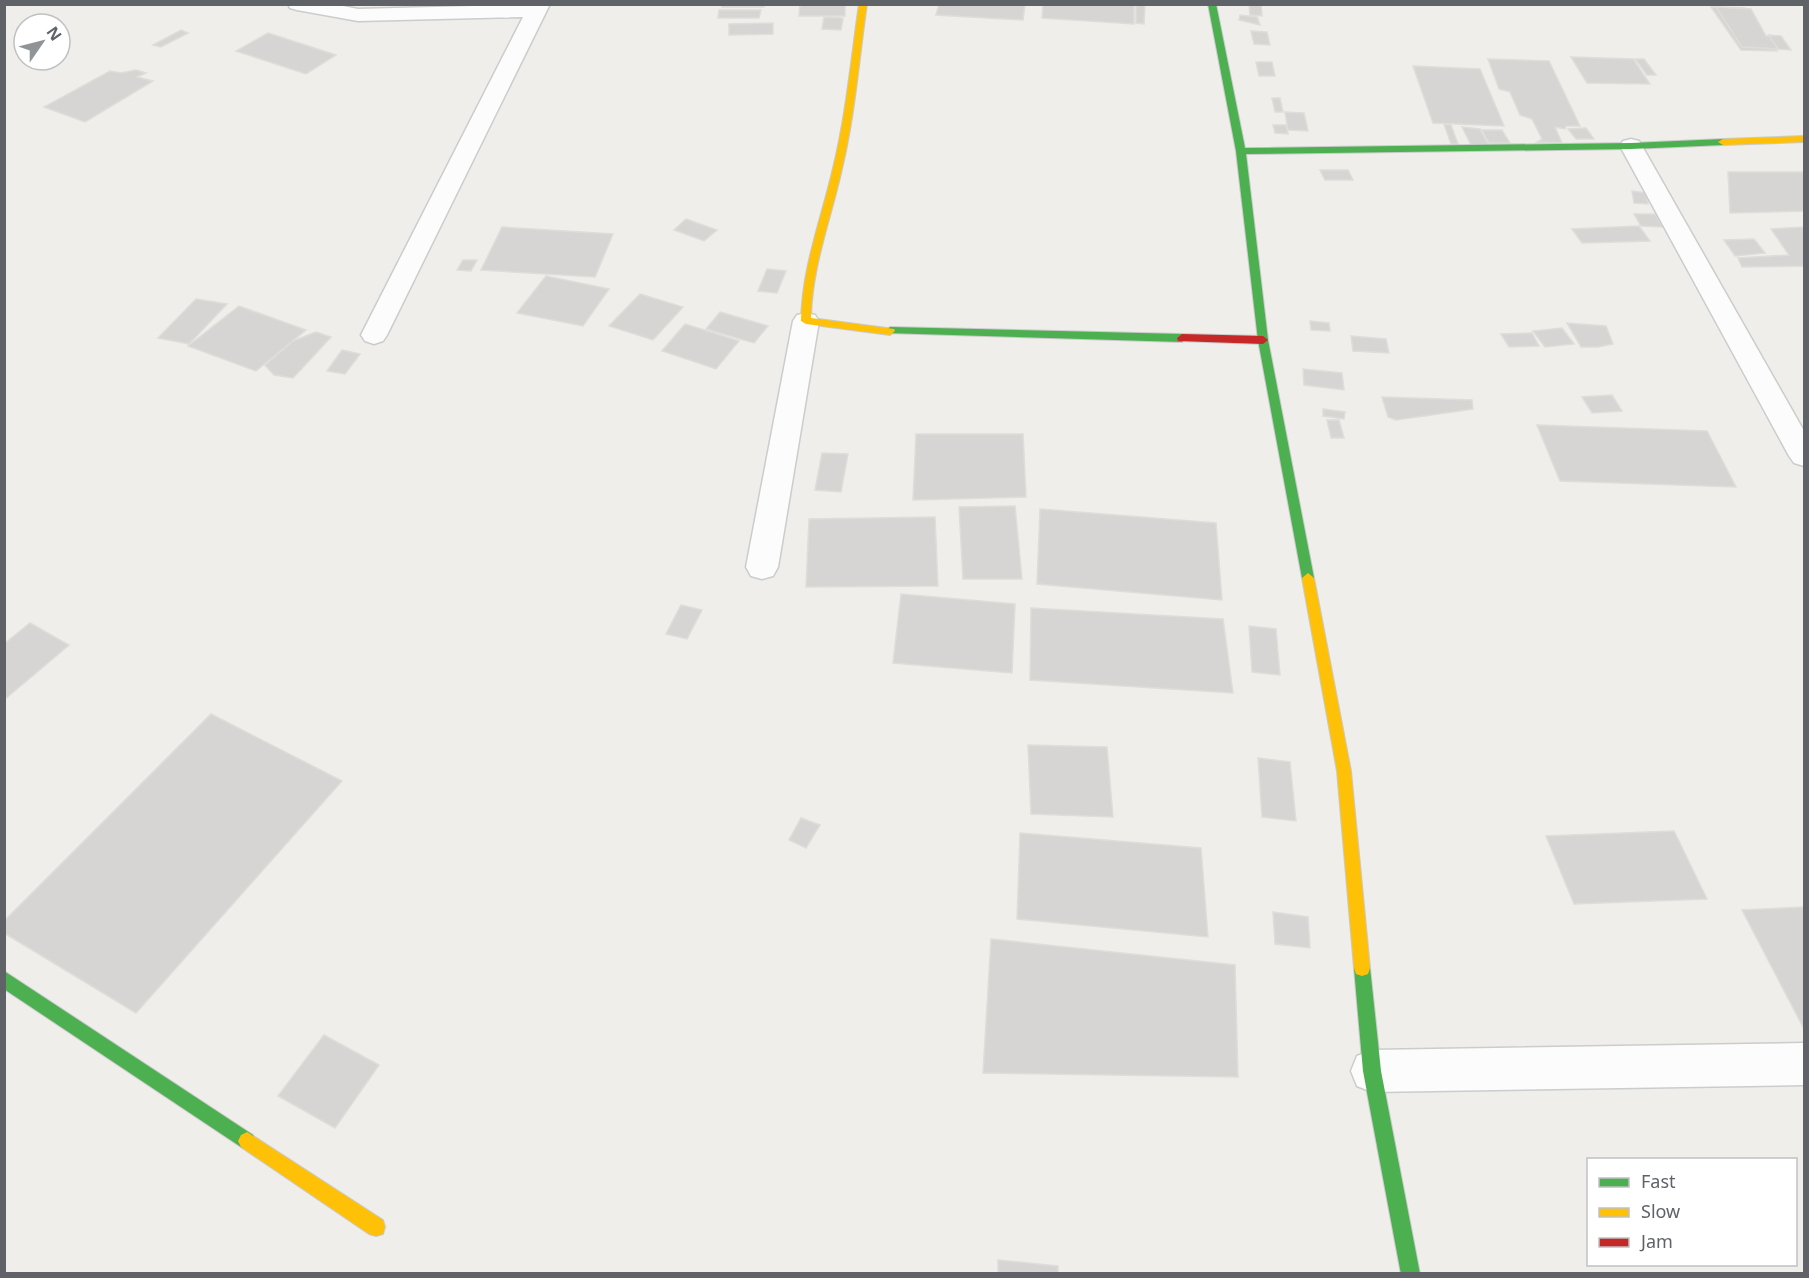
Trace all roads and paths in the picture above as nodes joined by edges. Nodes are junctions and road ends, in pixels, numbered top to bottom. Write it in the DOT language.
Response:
graph roads {
  1 [pos="297,4"];
  2 [pos="863,4"];
  3 [pos="1212,4"];
  4 [pos="538,8"];
  5 [pos="1804,139"];
  6 [pos="1631,146"];
  7 [pos="1241,151"];
  8 [pos="806,321"];
  9 [pos="374,335"];
  10 [pos="1263,340"];
  11 [pos="1804,456"];
  12 [pos="762,567"];
  13 [pos="4,979"];
  14 [pos="1804,1064"];
  15 [pos="1372,1071"];
  16 [pos="376,1227"];
  17 [pos="1411,1274"];
  1 -- 4 [label="street"];
  2 -- 8 [label="street"];
  3 -- 7 [label="street"];
  4 -- 9 [label="street"];
  5 -- 6 [label="street"];
  6 -- 7 [label="street"];
  6 -- 11 [label="street"];
  7 -- 10 [label="street"];
  8 -- 10 [label="street"];
  8 -- 12 [label="street"];
  10 -- 15 [label="street"];
  13 -- 16 [label="street"];
  14 -- 15 [label="street"];
  15 -- 17 [label="street"];
}
